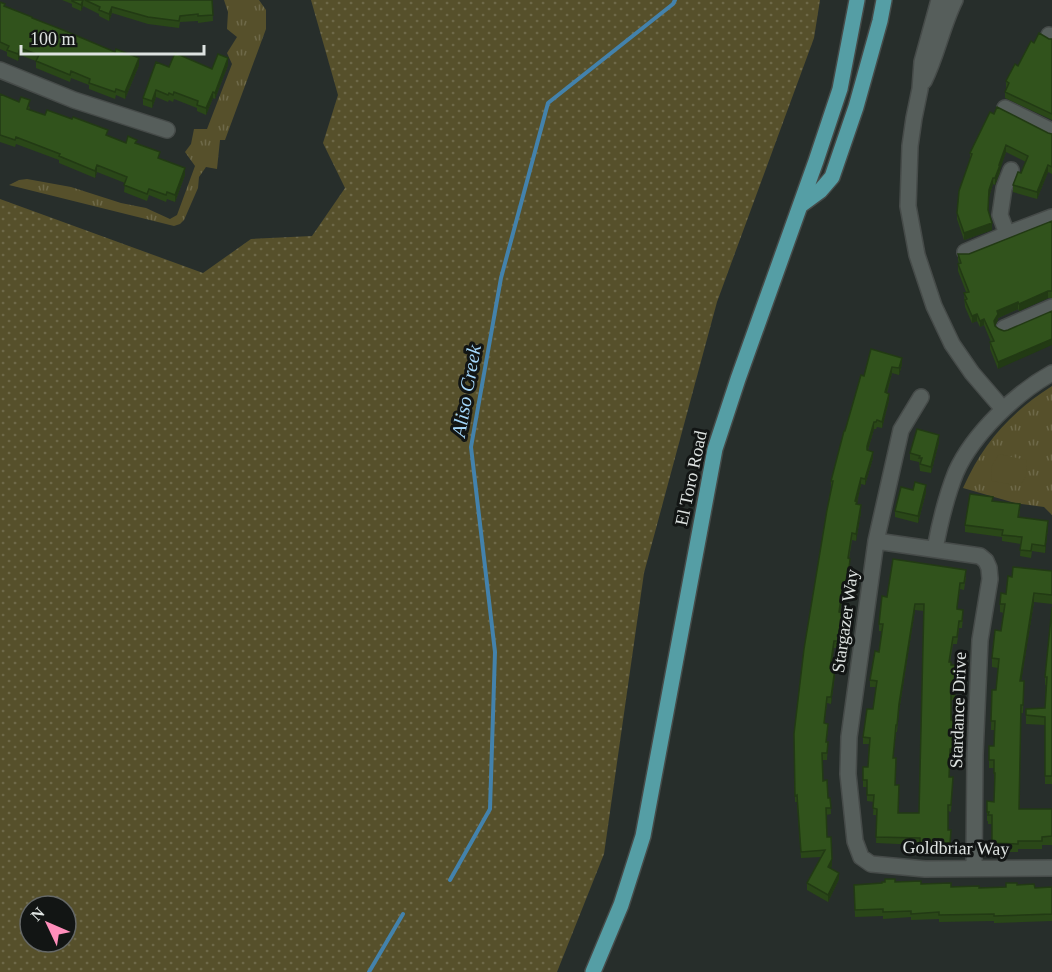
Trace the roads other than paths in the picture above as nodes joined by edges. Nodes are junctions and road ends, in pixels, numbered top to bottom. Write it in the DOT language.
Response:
graph roads {
  1 [pos="857,0"];
  2 [pos="884,0"];
  3 [pos="939,0"];
  4 [pos="955,0"];
  5 [pos="0,70"];
  6 [pos="920,89"];
  7 [pos="1005,108"];
  8 [pos="167,130"];
  9 [pos="1052,131"];
  10 [pos="1011,170"];
  11 [pos="801,205"];
  12 [pos="1052,217"];
  13 [pos="1007,234"];
  14 [pos="965,252"];
  15 [pos="1052,307"];
  16 [pos="1004,328"];
  17 [pos="1052,373"];
  18 [pos="921,397"];
  19 [pos="1003,409"];
  20 [pos="876,541"];
  21 [pos="935,549"];
  22 [pos="861,857"];
  23 [pos="1052,868"];
  24 [pos="974,869"];
  25 [pos="593,972"];
  1 -- 11 [label="main road, El Toro Road"];
  2 -- 11 [label="main road"];
  3 -- 6 [label="street"];
  4 -- 6 [label="street"];
  5 -- 8 [label="street"];
  6 -- 19 [label="street"];
  7 -- 9 [label="street"];
  10 -- 13 [label="street"];
  11 -- 25 [label="main road, El Toro Road"];
  12 -- 13 [label="street"];
  13 -- 14 [label="street"];
  15 -- 16 [label="street"];
  17 -- 19 [label="street"];
  18 -- 20 [label="street, Stargazer Way"];
  19 -- 21 [label="street"];
  20 -- 21 [label="street"];
  20 -- 22 [label="street, Stargazer Way"];
  21 -- 24 [label="street, Stardance Drive"];
  22 -- 24 [label="street, Goldbriar Way"];
  23 -- 24 [label="street, Goldbriar Way"];
}
